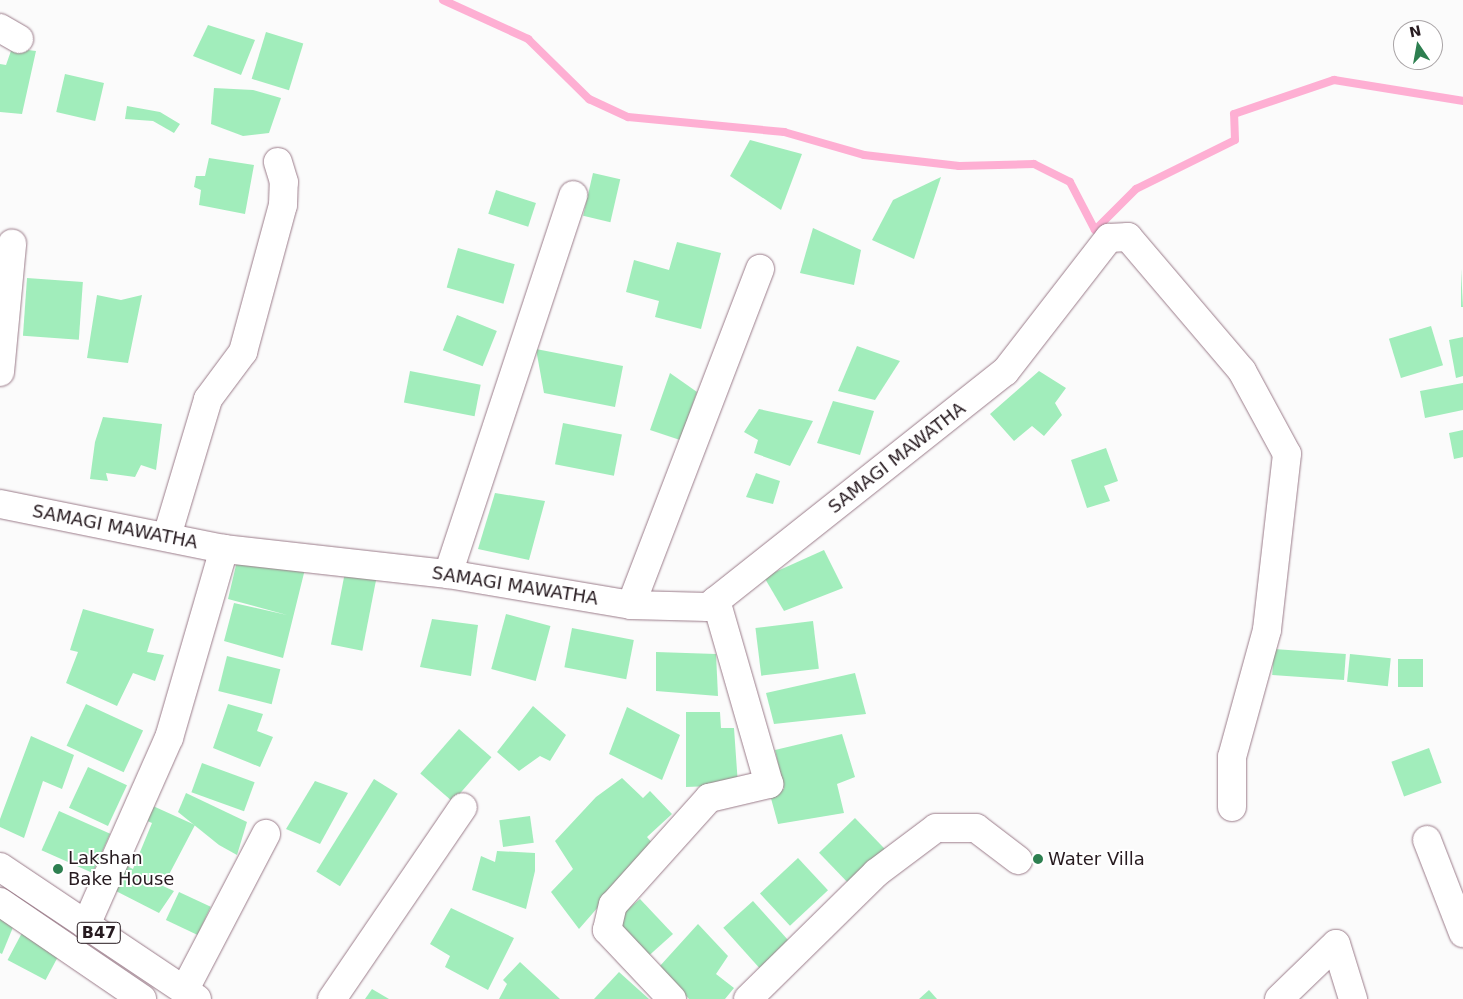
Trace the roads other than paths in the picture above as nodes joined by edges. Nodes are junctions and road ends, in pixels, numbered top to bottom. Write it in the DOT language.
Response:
graph roads {
  1 [pos="278,162"];
  2 [pos="573,195"];
  3 [pos="12,244"];
  4 [pos="760,269"];
  5 [pos="0,372"];
  6 [pos="0,504"];
  7 [pos="166,536"];
  8 [pos="224,549"];
  9 [pos="448,574"];
  10 [pos="716,600"];
  11 [pos="631,605"];
  12 [pos="463,808"];
  13 [pos="1232,808"];
  14 [pos="266,834"];
  15 [pos="1427,840"];
  16 [pos="1018,860"];
  17 [pos="0,868"];
  18 [pos="0,902"];
  19 [pos="86,925"];
  20 [pos="1463,933"];
  21 [pos="191,994"];
  22 [pos="142,999"];
  23 [pos="332,999"];
  24 [pos="672,999"];
  25 [pos="748,999"];
  26 [pos="1279,999"];
  27 [pos="1353,999"];
  1 -- 7 [label="street"];
  2 -- 9 [label="street"];
  3 -- 5 [label="street"];
  4 -- 11 [label="street"];
  6 -- 7 [label="street, SAMAGI MAWATHA"];
  7 -- 8 [label="street, SAMAGI MAWATHA"];
  8 -- 9 [label="street, SAMAGI MAWATHA"];
  8 -- 19 [label="street"];
  9 -- 11 [label="street, SAMAGI MAWATHA"];
  10 -- 11 [label="street, SAMAGI MAWATHA"];
  10 -- 13 [label="street, SAMAGI MAWATHA"];
  10 -- 24 [label="street"];
  12 -- 23 [label="street"];
  14 -- 21 [label="street"];
  15 -- 20 [label="street"];
  16 -- 25 [label="street"];
  17 -- 19 [label="street, B47"];
  18 -- 22 [label="street, B47"];
  19 -- 21 [label="street, B47"];
  26 -- 27 [label="street"];
}
